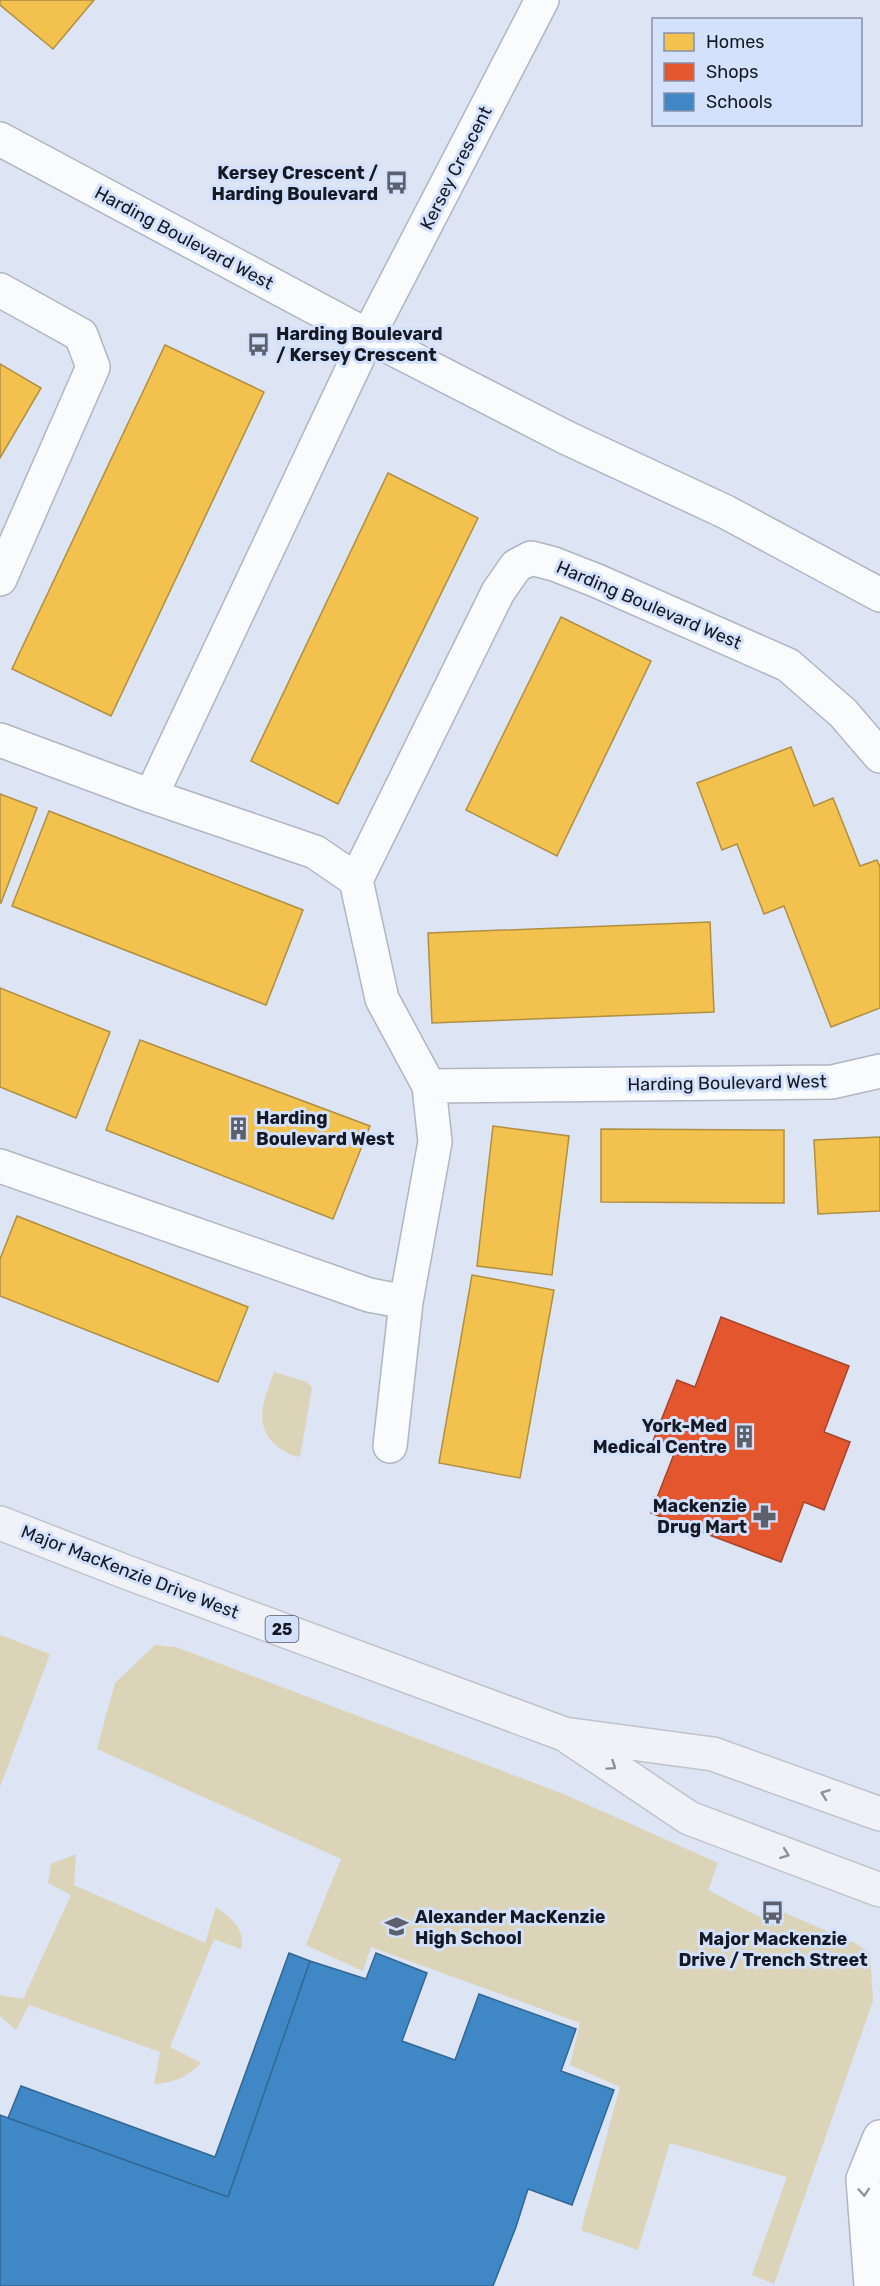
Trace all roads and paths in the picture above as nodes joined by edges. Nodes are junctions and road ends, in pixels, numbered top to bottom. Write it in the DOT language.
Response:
graph roads {
  1 [pos="542,0"];
  2 [pos="0,139"];
  3 [pos="0,290"];
  4 [pos="368,336"];
  5 [pos="0,579"];
  6 [pos="880,595"];
  7 [pos="0,740"];
  8 [pos="880,756"];
  9 [pos="151,796"];
  10 [pos="356,880"];
  11 [pos="880,1071"];
  12 [pos="429,1086"];
  13 [pos="0,1167"];
  14 [pos="406,1302"];
  15 [pos="390,1446"];
  16 [pos="0,1523"];
  17 [pos="564,1734"];
  18 [pos="880,1814"];
  19 [pos="880,1890"];
  20 [pos="880,2137"];
  21 [pos="880,2276"];
  22 [pos="873,2286"];
  1 -- 4 [label="street, Kersey Crescent"];
  2 -- 4 [label="street, Harding Boulevard West"];
  3 -- 5 [label="street"];
  4 -- 6 [label="street, Harding Boulevard West"];
  4 -- 9 [label="street"];
  7 -- 9 [label="street"];
  8 -- 10 [label="street, Harding Boulevard West"];
  9 -- 10 [label="street"];
  10 -- 12 [label="street"];
  11 -- 12 [label="street, Harding Boulevard West"];
  12 -- 14 [label="street"];
  13 -- 14 [label="street"];
  14 -- 15 [label="street"];
  16 -- 17 [label="main road, Major MacKenzie Drive West / 25"];
  18 -- 17 [label="main road, Major MacKenzie Drive West / 25, one-way"];
  17 -- 19 [label="main road, Major MacKenzie Drive West / 25, one-way"];
  20 -- 22 [label="street, one-way"];
  21 -- 22 [label="street"];
}
